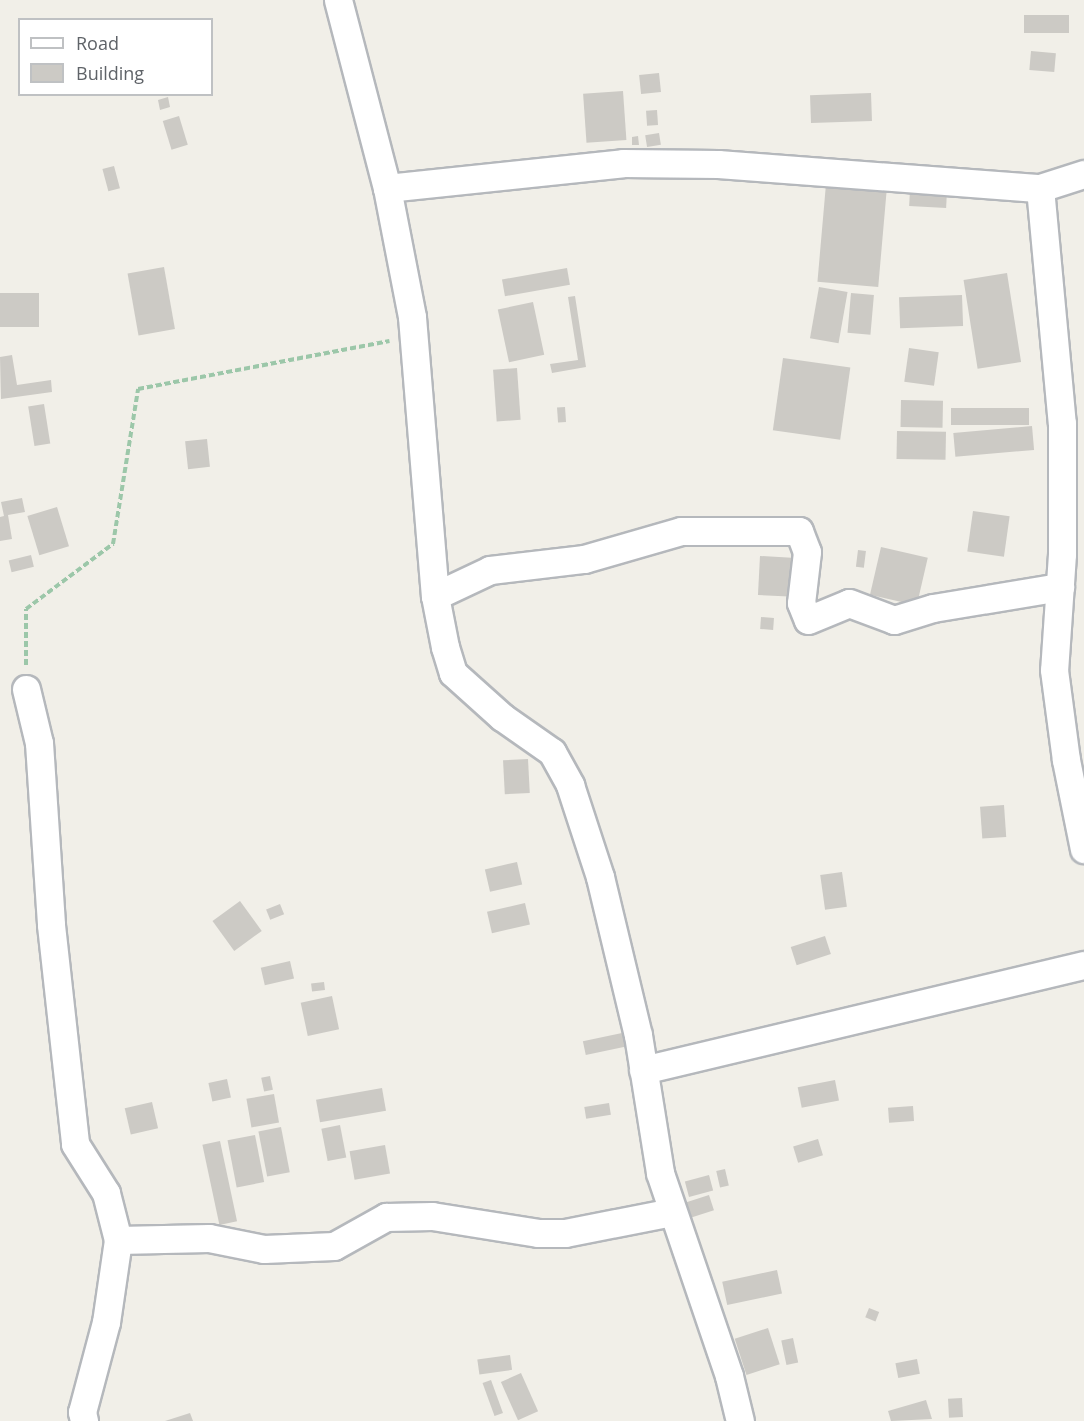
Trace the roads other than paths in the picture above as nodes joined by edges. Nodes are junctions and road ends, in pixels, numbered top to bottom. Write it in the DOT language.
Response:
graph roads {
  1 [pos="338,0"];
  2 [pos="1084,174"];
  3 [pos="387,188"];
  4 [pos="1040,188"];
  5 [pos="1060,587"];
  6 [pos="435,596"];
  7 [pos="26,689"];
  8 [pos="1084,849"];
  9 [pos="1084,965"];
  10 [pos="643,1070"];
  11 [pos="672,1212"];
  12 [pos="118,1240"];
  13 [pos="84,1421"];
  14 [pos="740,1421"];
  1 -- 3 [label="street"];
  2 -- 4 [label="street"];
  3 -- 4 [label="street"];
  3 -- 6 [label="street"];
  4 -- 5 [label="street"];
  5 -- 6 [label="street"];
  5 -- 8 [label="street"];
  6 -- 10 [label="street"];
  7 -- 12 [label="street"];
  9 -- 10 [label="street"];
  10 -- 11 [label="street"];
  11 -- 12 [label="street"];
  11 -- 14 [label="street"];
  12 -- 13 [label="street"];
}
